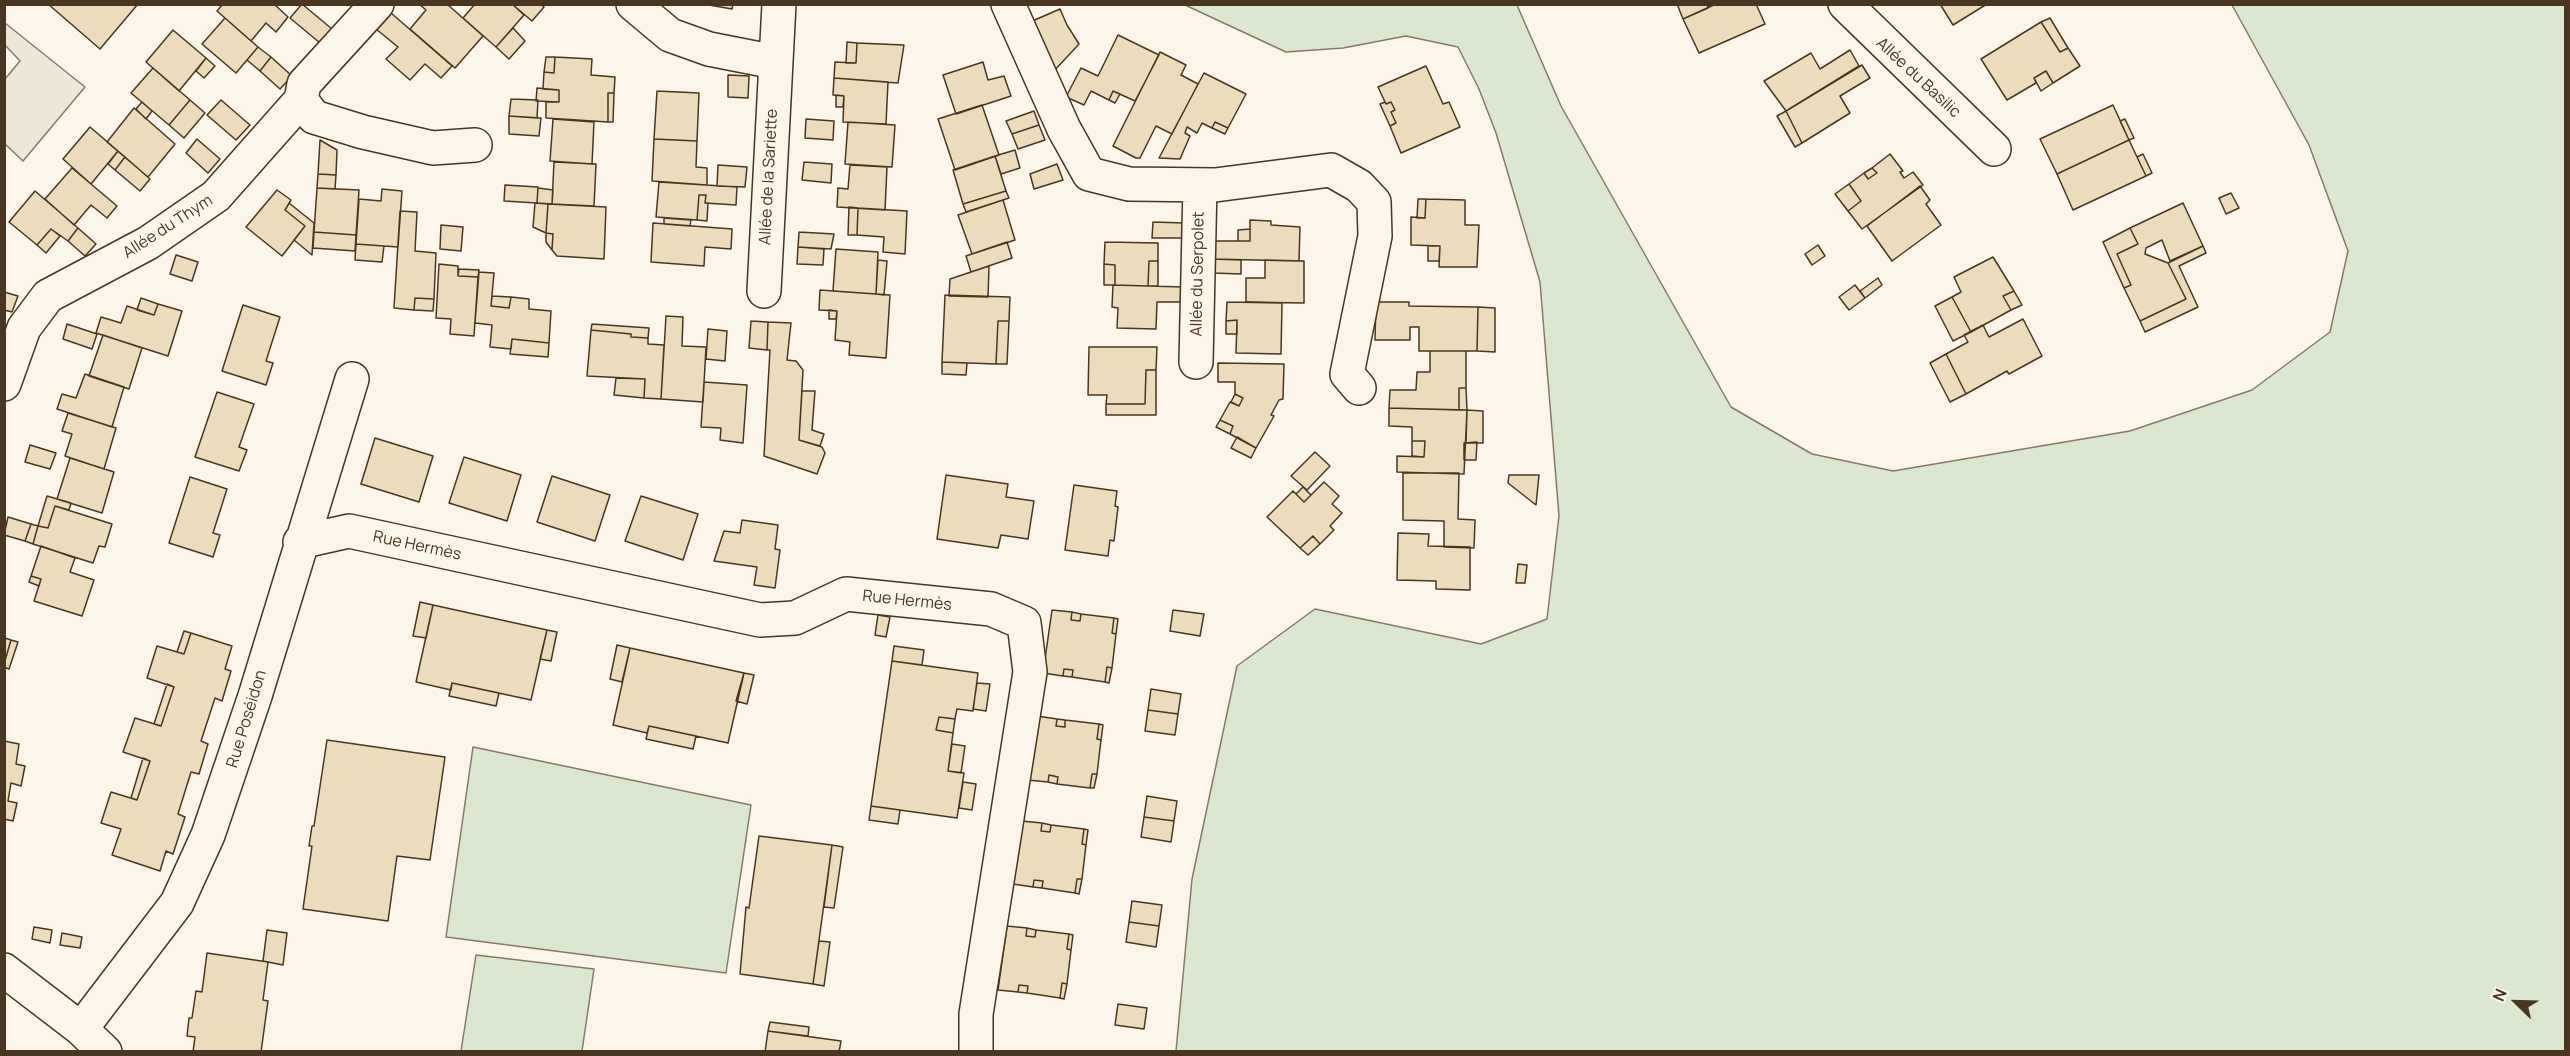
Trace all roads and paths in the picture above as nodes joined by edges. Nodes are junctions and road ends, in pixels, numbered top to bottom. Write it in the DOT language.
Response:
graph roads {
  1 [pos="377,4"];
  2 [pos="633,4"];
  3 [pos="779,4"];
  4 [pos="1008,4"];
  5 [pos="1845,4"];
  6 [pos="775,62"];
  7 [pos="301,100"];
  8 [pos="475,145"];
  9 [pos="1994,149"];
  10 [pos="1200,185"];
  11 [pos="764,291"];
  12 [pos="1196,362"];
  13 [pos="352,379"];
  14 [pos="4,384"];
  15 [pos="1359,388"];
  16 [pos="300,542"];
  17 [pos="4,970"];
  18 [pos="81,1029"];
  19 [pos="105,1052"];
  20 [pos="976,1052"];
  1 -- 7 [label="street, Allée du Thym"];
  2 -- 6 [label="street"];
  3 -- 6 [label="street, Allée de la Sariette"];
  4 -- 10 [label="street"];
  5 -- 9 [label="street, Allée du Basilic"];
  6 -- 11 [label="street, Allée de la Sariette"];
  7 -- 8 [label="street"];
  7 -- 14 [label="street, Allée du Thym"];
  10 -- 12 [label="street, Allée du Serpolet"];
  10 -- 15 [label="street"];
  13 -- 16 [label="street, Rue Poséidon"];
  16 -- 18 [label="street, Rue Poséidon"];
  16 -- 20 [label="street, Rue Hermès"];
  17 -- 18 [label="street"];
  18 -- 19 [label="street"];
}
